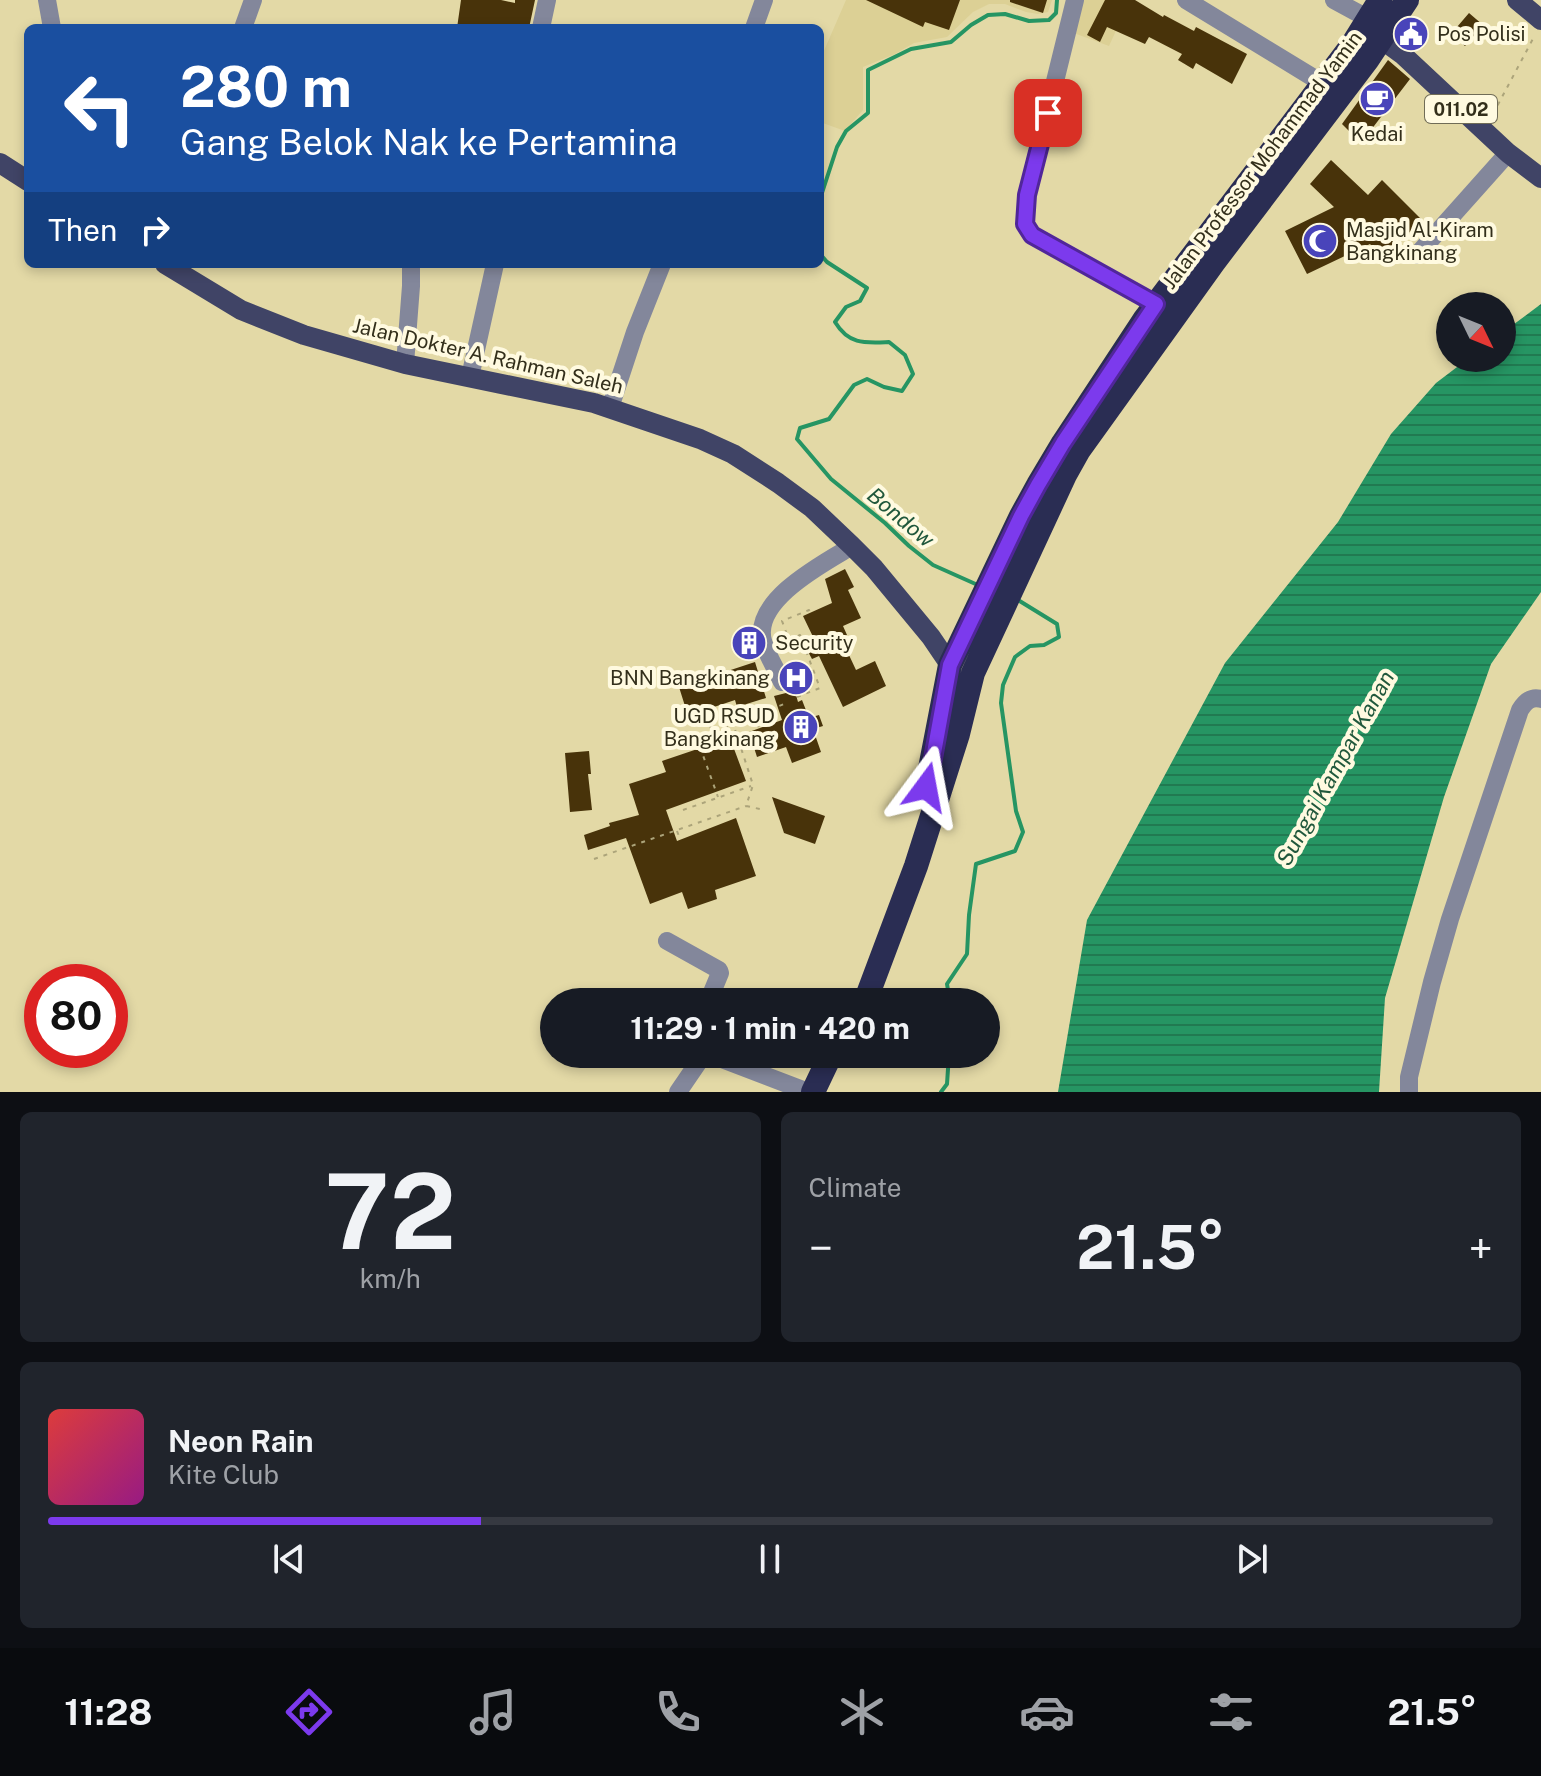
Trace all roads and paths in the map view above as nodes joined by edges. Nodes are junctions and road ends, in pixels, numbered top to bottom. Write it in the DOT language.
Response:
graph roads {
  1 [pos="47,0"];
  2 [pos="253,0"];
  3 [pos="547,0"];
  4 [pos="764,0"];
  5 [pos="1075,0"];
  6 [pos="1186,0"];
  7 [pos="1334,0"];
  8 [pos="1407,0"];
  9 [pos="1517,0"];
  10 [pos="1377,19"];
  11 [pos="51,24"];
  12 [pos="244,24"];
  13 [pos="542,24"];
  14 [pos="755,24"];
  15 [pos="1537,28"];
  16 [pos="1322,83"];
  17 [pos="1484,130"];
  18 [pos="1508,153"];
  19 [pos="0,163"];
  20 [pos="24,178"];
  21 [pos="1541,178"];
  22 [pos="1417,255"];
  23 [pos="1206,256"];
  24 [pos="172,268"];
  25 [pos="411,268"];
  26 [pos="494,268"];
  27 [pos="660,268"];
  28 [pos="1156,304"];
  29 [pos="405,364"];
  30 [pos="470,377"];
  31 [pos="610,408"];
  32 [pos="852,546"];
  33 [pos="1006,574"];
  34 [pos="810,612"];
  35 [pos="985,620"];
  36 [pos="931,637"];
  37 [pos="962,641"];
  38 [pos="950,665"];
  39 [pos="782,682"];
  40 [pos="797,697"];
  41 [pos="1541,699"];
  42 [pos="750,704"];
  43 [pos="784,704"];
  44 [pos="729,711"];
  45 [pos="754,716"];
  46 [pos="706,717"];
  47 [pos="734,724"];
  48 [pos="759,728"];
  49 [pos="713,733"];
  50 [pos="716,742"];
  51 [pos="700,747"];
  52 [pos="753,785"];
  53 [pos="718,797"];
  54 [pos="746,806"];
  55 [pos="760,809"];
  56 [pos="683,810"];
  57 [pos="719,815"];
  58 [pos="721,821"];
  59 [pos="677,830"];
  60 [pos="680,839"];
  61 [pos="594,859"];
  62 [pos="667,941"];
  63 [pos="714,988"];
  64 [pos="860,988"];
  65 [pos="870,988"];
  66 [pos="696,1068"];
  67 [pos="745,1068"];
  68 [pos="824,1068"];
  69 [pos="835,1068"];
  70 [pos="678,1092"];
  71 [pos="811,1092"];
  72 [pos="824,1092"];
  73 [pos="1409,1092"];
  1 -- 11 [label="street"];
  2 -- 12 [label="street"];
  3 -- 13 [label="street"];
  4 -- 14 [label="street"];
  5 -- 28 [label="street"];
  6 -- 16 [label="street"];
  7 -- 10 [label="street"];
  8 -- 10 [label="highway, Jalan Professor Mohammad Yamin"];
  9 -- 15 [label="main road"];
  10 -- 16 [label="highway, Jalan Professor Mohammad Yamin"];
  10 -- 17 [label="main road, 011.02"];
  10 -- 23 [label="highway, Jalan Professor Mohammad Yamin"];
  15 -- 17 [label="path"];
  16 -- 23 [label="highway, Jalan Professor Mohammad Yamin"];
  17 -- 18 [label="main road, 011.02"];
  18 -- 21 [label="main road, 011.02"];
  18 -- 22 [label="street"];
  19 -- 20 [label="main road"];
  23 -- 28 [label="highway, Jalan Professor Mohammad Yamin"];
  23 -- 33 [label="highway, Jalan Professor Mohammad Yamin"];
  24 -- 29 [label="main road, Jalan Dokter A. Rahman Saleh"];
  25 -- 29 [label="street"];
  26 -- 30 [label="street"];
  27 -- 31 [label="street"];
  28 -- 33 [label="highway, Jalan Professor Mohammad Yamin"];
  29 -- 30 [label="main road, Jalan Dokter A. Rahman Saleh"];
  30 -- 31 [label="main road, Jalan Dokter A. Rahman Saleh"];
  31 -- 32 [label="main road, Jalan Dokter A. Rahman Saleh"];
  32 -- 36 [label="main road, Jalan Dokter A. Rahman Saleh"];
  32 -- 39 [label="street"];
  33 -- 35 [label="highway, Jalan Professor Mohammad Yamin"];
  34 -- 40 [label="path"];
  35 -- 37 [label="highway, Jalan Professor Mohammad Yamin"];
  35 -- 65 [label="highway, Jalan Professor Mohammad Yamin"];
  36 -- 37 [label="main road"];
  36 -- 38 [label="main road, Jalan Dokter A. Rahman Saleh"];
  37 -- 38 [label="highway, Jalan Professor Mohammad Yamin"];
  38 -- 64 [label="highway, Jalan Professor Mohammad Yamin"];
  41 -- 73 [label="street"];
  42 -- 45 [label="path"];
  43 -- 45 [label="path"];
  44 -- 47 [label="path"];
  45 -- 47 [label="path"];
  45 -- 48 [label="path"];
  46 -- 49 [label="path"];
  47 -- 49 [label="path"];
  47 -- 52 [label="path"];
  49 -- 50 [label="path"];
  51 -- 53 [label="path"];
  52 -- 53 [label="path"];
  52 -- 54 [label="path"];
  53 -- 56 [label="path"];
  54 -- 55 [label="path"];
  54 -- 57 [label="path"];
  57 -- 58 [label="path"];
  57 -- 59 [label="path"];
  59 -- 60 [label="path"];
  59 -- 61 [label="path"];
  62 -- 63 [label="street"];
  66 -- 70 [label="street"];
  67 -- 71 [label="street"];
  68 -- 71 [label="highway"];
  69 -- 72 [label="highway"];
}
